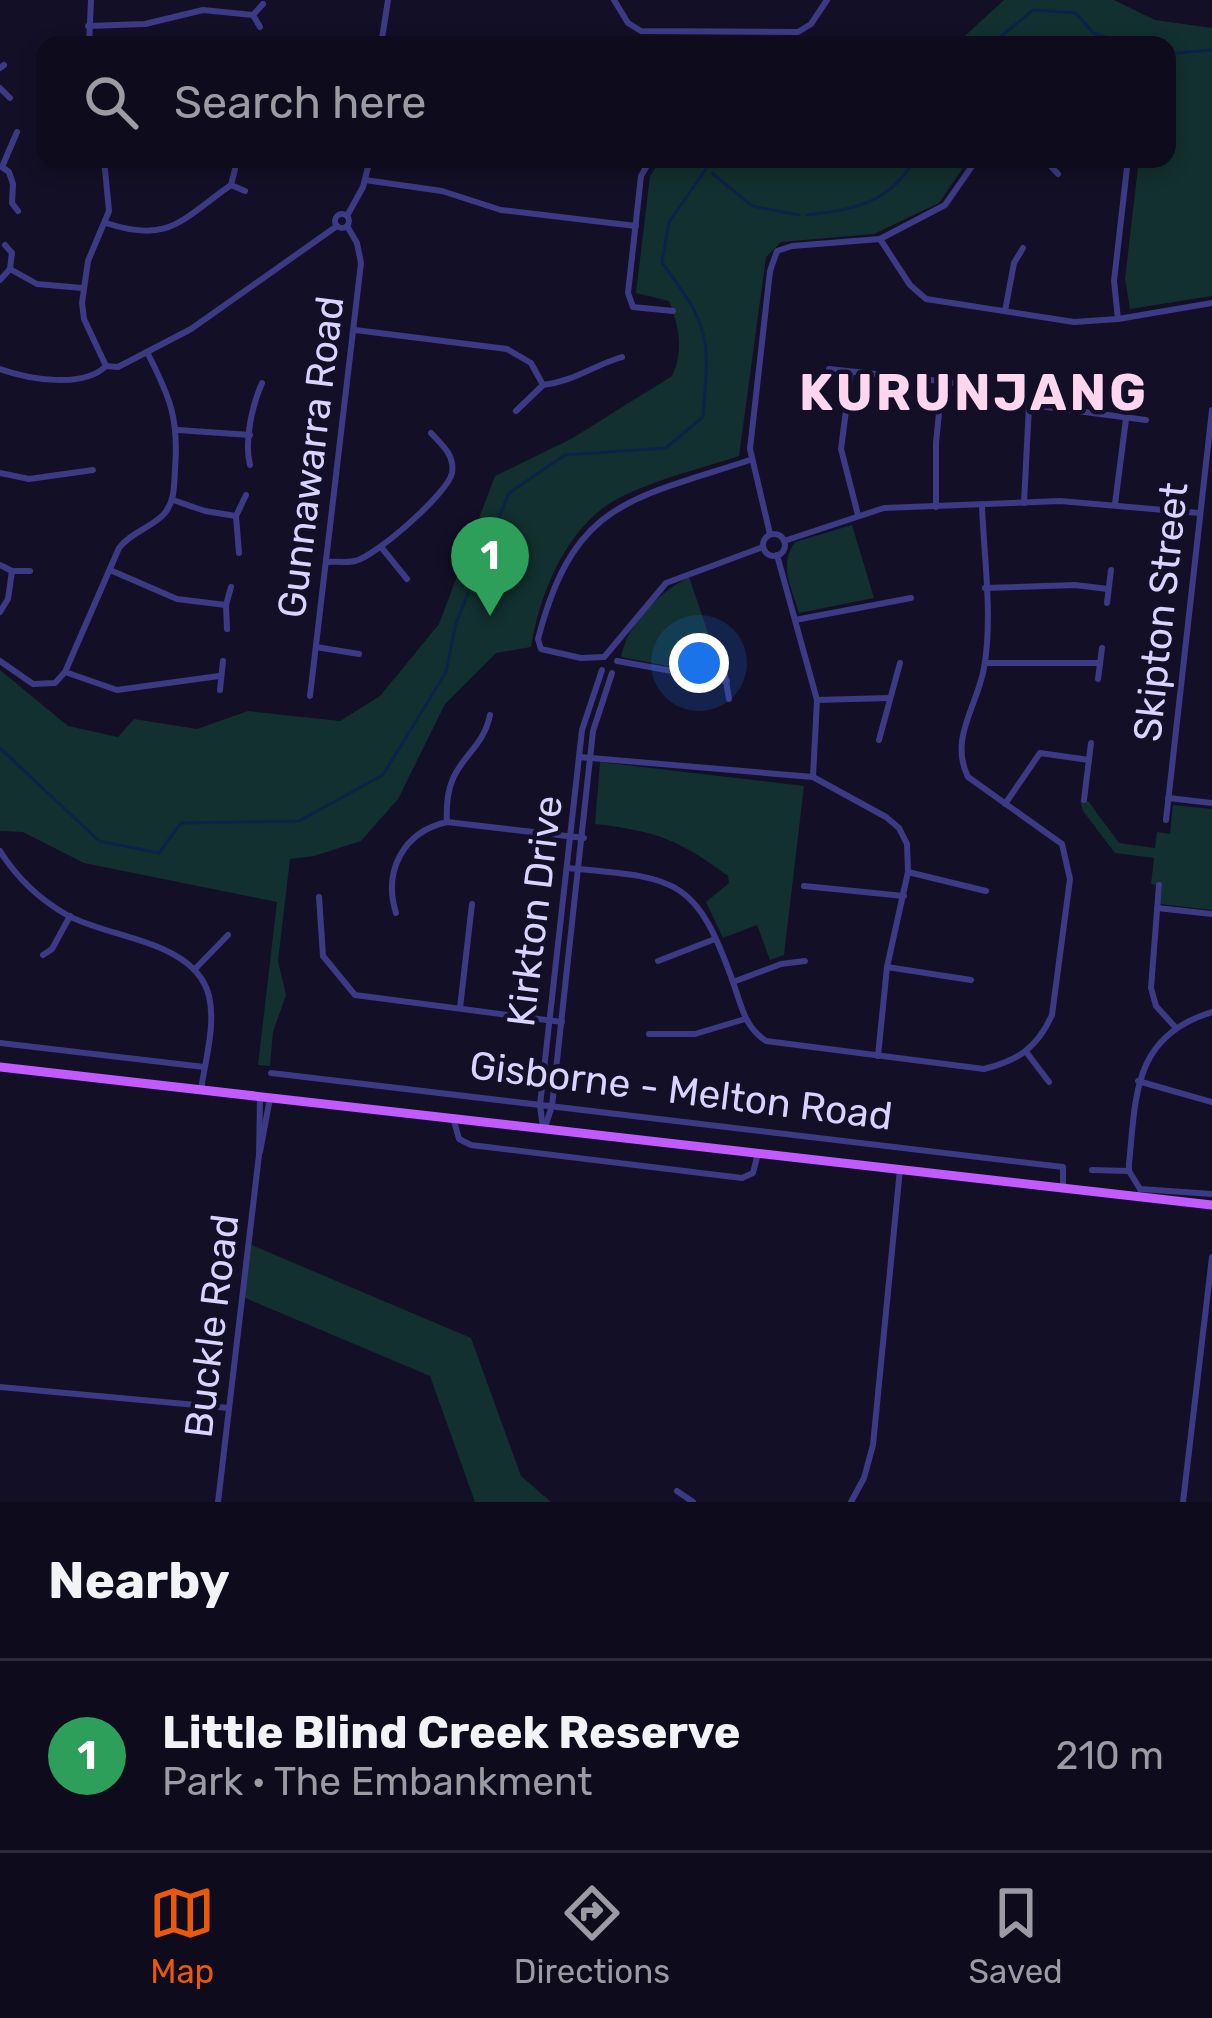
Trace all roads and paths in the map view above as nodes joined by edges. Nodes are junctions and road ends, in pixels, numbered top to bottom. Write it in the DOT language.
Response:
graph roads {
  1 [pos="91,0"];
  2 [pos="388,0"];
  3 [pos="614,0"];
  4 [pos="827,0"];
  5 [pos="263,4"];
  6 [pos="254,15"];
  7 [pos="88,26"];
  8 [pos="260,27"];
  9 [pos="662,32"];
  10 [pos="89,36"];
  11 [pos="383,36"];
  12 [pos="663,36"];
  13 [pos="0,88"];
  14 [pos="10,98"];
  15 [pos="17,132"];
  16 [pos="1,168"];
  17 [pos="106,168"];
  18 [pos="367,168"];
  19 [pos="646,168"];
  20 [pos="971,168"];
  21 [pos="1052,168"];
  22 [pos="1127,168"];
  23 [pos="235,170"];
  24 [pos="1058,174"];
  25 [pos="364,180"];
  26 [pos="231,185"];
  27 [pos="245,191"];
  28 [pos="18,211"];
  29 [pos="347,216"];
  30 [pos="106,223"];
  31 [pos="337,226"];
  32 [pos="347,226"];
  33 [pos="636,226"];
  34 [pos="880,239"];
  35 [pos="4,245"];
  36 [pos="1023,248"];
  37 [pos="10,269"];
  38 [pos="0,280"];
  39 [pos="82,288"];
  40 [pos="1212,303"];
  41 [pos="673,311"];
  42 [pos="1005,311"];
  43 [pos="1118,319"];
  44 [pos="355,329"];
  45 [pos="147,352"];
  46 [pos="622,357"];
  47 [pos="106,366"];
  48 [pos="0,369"];
  49 [pos="830,369"];
  50 [pos="851,372"];
  51 [pos="875,374"];
  52 [pos="916,378"];
  53 [pos="942,382"];
  54 [pos="262,383"];
  55 [pos="543,385"];
  56 [pos="968,386"];
  57 [pos="1008,402"];
  58 [pos="1029,405"];
  59 [pos="1212,410"];
  60 [pos="516,412"];
  61 [pos="1126,419"];
  62 [pos="1146,420"];
  63 [pos="178,430"];
  64 [pos="431,433"];
  65 [pos="250,435"];
  66 [pos="751,460"];
  67 [pos="250,465"];
  68 [pos="92,470"];
  69 [pos="0,473"];
  70 [pos="246,495"];
  71 [pos="173,500"];
  72 [pos="1024,503"];
  73 [pos="1115,504"];
  74 [pos="982,506"];
  75 [pos="936,507"];
  76 [pos="1199,513"];
  77 [pos="858,514"];
  78 [pos="236,516"];
  79 [pos="770,534"];
  80 [pos="784,541"];
  81 [pos="381,547"];
  82 [pos="763,547"];
  83 [pos="239,553"];
  84 [pos="777,556"];
  85 [pos="327,562"];
  86 [pos="0,565"];
  87 [pos="110,570"];
  88 [pos="1111,570"];
  89 [pos="12,571"];
  90 [pos="31,571"];
  91 [pos="407,579"];
  92 [pos="231,587"];
  93 [pos="985,587"];
  94 [pos="1108,589"];
  95 [pos="911,598"];
  96 [pos="1107,604"];
  97 [pos="226,605"];
  98 [pos="0,612"];
  99 [pos="795,620"];
  100 [pos="227,629"];
  101 [pos="619,642"];
  102 [pos="316,647"];
  103 [pos="1102,648"];
  104 [pos="359,654"];
  105 [pos="604,656"];
  106 [pos="581,658"];
  107 [pos="617,660"];
  108 [pos="0,661"];
  109 [pos="223,661"];
  110 [pos="722,663"];
  111 [pos="900,663"];
  112 [pos="985,663"];
  113 [pos="1100,663"];
  114 [pos="637,667"];
  115 [pos="602,669"];
  116 [pos="65,672"];
  117 [pos="614,672"];
  118 [pos="219,676"];
  119 [pos="1098,679"];
  120 [pos="727,681"];
  121 [pos="220,690"];
  122 [pos="310,696"];
  123 [pos="889,698"];
  124 [pos="729,699"];
  125 [pos="818,700"];
  126 [pos="490,715"];
  127 [pos="879,740"];
  128 [pos="1091,742"];
  129 [pos="579,757"];
  130 [pos="591,758"];
  131 [pos="1089,760"];
  132 [pos="813,777"];
  133 [pos="1168,798"];
  134 [pos="1084,800"];
  135 [pos="1212,803"];
  136 [pos="1005,804"];
  137 [pos="1166,820"];
  138 [pos="447,822"];
  139 [pos="571,836"];
  140 [pos="584,838"];
  141 [pos="0,851"];
  142 [pos="568,868"];
  143 [pos="580,869"];
  144 [pos="908,872"];
  145 [pos="1159,885"];
  146 [pos="804,886"];
  147 [pos="986,891"];
  148 [pos="904,896"];
  149 [pos="319,897"];
  150 [pos="472,904"];
  151 [pos="1156,908"];
  152 [pos="396,913"];
  153 [pos="1212,914"];
  154 [pos="70,916"];
  155 [pos="228,935"];
  156 [pos="715,939"];
  157 [pos="43,955"];
  158 [pos="658,961"];
  159 [pos="805,961"];
  160 [pos="887,967"];
  161 [pos="194,968"];
  162 [pos="971,980"];
  163 [pos="733,982"];
  164 [pos="460,1008"];
  165 [pos="1212,1012"];
  166 [pos="746,1019"];
  167 [pos="550,1020"];
  168 [pos="562,1022"];
  169 [pos="1176,1028"];
  170 [pos="650,1034"];
  171 [pos="0,1043"];
  172 [pos="1027,1053"];
  173 [pos="878,1056"];
  174 [pos="0,1067"];
  175 [pos="204,1067"];
  176 [pos="271,1073"];
  177 [pos="1049,1082"];
  178 [pos="1138,1082"];
  179 [pos="201,1090"];
  180 [pos="265,1097"];
  181 [pos="1212,1102"];
  182 [pos="540,1105"];
  183 [pos="552,1106"];
  184 [pos="454,1119"];
  185 [pos="544,1130"];
  186 [pos="758,1154"];
  187 [pos="900,1169"];
  188 [pos="1092,1169"];
  189 [pos="1129,1172"];
  190 [pos="1063,1189"];
  191 [pos="1138,1193"];
  192 [pos="1212,1194"];
  193 [pos="1212,1205"];
  194 [pos="1212,1257"];
  195 [pos="0,1387"];
  196 [pos="230,1408"];
  197 [pos="677,1491"];
  198 [pos="218,1502"];
  199 [pos="693,1502"];
  200 [pos="851,1502"];
  201 [pos="1184,1502"];
  1 -- 7 [label="street"];
  2 -- 11 [label="street"];
  3 -- 9 [label="street"];
  4 -- 9 [label="street"];
  5 -- 6 [label="street"];
  6 -- 7 [label="street"];
  6 -- 8 [label="street"];
  7 -- 10 [label="street"];
  9 -- 12 [label="street"];
  13 -- 14 [label="street"];
  15 -- 16 [label="street"];
  16 -- 28 [label="street"];
  17 -- 30 [label="street"];
  18 -- 25 [label="street"];
  19 -- 33 [label="street"];
  20 -- 34 [label="street"];
  21 -- 24 [label="street"];
  22 -- 43 [label="street"];
  23 -- 26 [label="street"];
  25 -- 29 [label="street"];
  25 -- 33 [label="street"];
  26 -- 27 [label="street"];
  26 -- 30 [label="street"];
  29 -- 31 [label="street"];
  29 -- 32 [label="street, Gunnawarra Road"];
  30 -- 39 [label="street"];
  31 -- 32 [label="street"];
  31 -- 45 [label="street"];
  32 -- 44 [label="street, Gunnawarra Road"];
  33 -- 41 [label="street"];
  34 -- 42 [label="street"];
  34 -- 66 [label="street"];
  35 -- 37 [label="street"];
  36 -- 42 [label="street"];
  37 -- 38 [label="street"];
  37 -- 39 [label="street"];
  39 -- 47 [label="street"];
  40 -- 43 [label="street"];
  42 -- 43 [label="street"];
  44 -- 55 [label="street"];
  44 -- 85 [label="street, Gunnawarra Road"];
  45 -- 47 [label="street"];
  45 -- 63 [label="street"];
  46 -- 55 [label="street"];
  47 -- 48 [label="street"];
  49 -- 50 [label="street"];
  50 -- 51 [label="street"];
  50 -- 77 [label="street"];
  52 -- 53 [label="street"];
  53 -- 56 [label="street"];
  53 -- 75 [label="street"];
  54 -- 65 [label="street"];
  55 -- 60 [label="street"];
  57 -- 58 [label="street"];
  58 -- 61 [label="street"];
  58 -- 72 [label="street"];
  59 -- 76 [label="street, Skipton Street"];
  61 -- 62 [label="street"];
  61 -- 73 [label="street"];
  63 -- 65 [label="street"];
  63 -- 71 [label="street"];
  64 -- 81 [label="street"];
  65 -- 67 [label="street"];
  66 -- 79 [label="street"];
  66 -- 106 [label="street"];
  68 -- 69 [label="street"];
  70 -- 78 [label="street"];
  71 -- 78 [label="street"];
  71 -- 87 [label="street"];
  72 -- 73 [label="street"];
  72 -- 74 [label="street"];
  73 -- 76 [label="street"];
  74 -- 75 [label="street"];
  74 -- 93 [label="street"];
  75 -- 77 [label="street"];
  76 -- 133 [label="street, Skipton Street"];
  77 -- 80 [label="street"];
  78 -- 83 [label="street"];
  79 -- 80 [label="street"];
  79 -- 82 [label="street"];
  80 -- 84 [label="street"];
  81 -- 85 [label="street"];
  81 -- 91 [label="street"];
  82 -- 84 [label="street"];
  82 -- 101 [label="street"];
  84 -- 99 [label="street"];
  85 -- 102 [label="street, Gunnawarra Road"];
  86 -- 89 [label="street"];
  87 -- 97 [label="street"];
  87 -- 116 [label="street"];
  88 -- 94 [label="street"];
  89 -- 90 [label="street"];
  89 -- 98 [label="street"];
  92 -- 97 [label="street"];
  93 -- 94 [label="street"];
  93 -- 112 [label="street"];
  94 -- 96 [label="street"];
  95 -- 99 [label="street"];
  97 -- 100 [label="street"];
  99 -- 125 [label="street"];
  101 -- 105 [label="street"];
  101 -- 107 [label="street"];
  102 -- 104 [label="street"];
  102 -- 122 [label="street, Gunnawarra Road"];
  103 -- 113 [label="street"];
  105 -- 106 [label="street"];
  105 -- 107 [label="street"];
  105 -- 115 [label="street, Kirkton Drive"];
  106 -- 115 [label="street"];
  107 -- 114 [label="street"];
  107 -- 117 [label="street, Kirkton Drive"];
  108 -- 116 [label="street"];
  109 -- 118 [label="street"];
  110 -- 120 [label="street"];
  111 -- 123 [label="street"];
  112 -- 113 [label="street"];
  112 -- 136 [label="street"];
  113 -- 119 [label="street"];
  114 -- 117 [label="street"];
  114 -- 120 [label="street"];
  115 -- 117 [label="street"];
  115 -- 129 [label="street, Kirkton Drive"];
  116 -- 118 [label="street"];
  117 -- 130 [label="street, Kirkton Drive"];
  118 -- 121 [label="street"];
  120 -- 124 [label="street"];
  123 -- 125 [label="street"];
  123 -- 127 [label="street"];
  125 -- 132 [label="street"];
  126 -- 138 [label="street"];
  128 -- 131 [label="street"];
  129 -- 130 [label="street"];
  129 -- 139 [label="street, Kirkton Drive"];
  130 -- 132 [label="street"];
  130 -- 140 [label="street, Kirkton Drive"];
  131 -- 134 [label="street"];
  131 -- 136 [label="street"];
  132 -- 144 [label="street"];
  133 -- 135 [label="street"];
  133 -- 137 [label="street, Skipton Street"];
  136 -- 172 [label="street"];
  138 -- 139 [label="street"];
  138 -- 152 [label="street"];
  139 -- 140 [label="street"];
  139 -- 142 [label="street, Kirkton Drive"];
  140 -- 143 [label="street, Kirkton Drive"];
  141 -- 154 [label="street"];
  142 -- 143 [label="street"];
  142 -- 167 [label="street, Kirkton Drive"];
  143 -- 156 [label="street"];
  143 -- 168 [label="street, Kirkton Drive"];
  144 -- 147 [label="street"];
  144 -- 148 [label="street"];
  145 -- 151 [label="street"];
  146 -- 148 [label="street"];
  148 -- 160 [label="street"];
  149 -- 164 [label="street"];
  150 -- 164 [label="street"];
  151 -- 153 [label="street"];
  151 -- 169 [label="street"];
  154 -- 157 [label="street"];
  154 -- 161 [label="street"];
  155 -- 161 [label="street"];
  156 -- 158 [label="street"];
  156 -- 163 [label="street"];
  159 -- 163 [label="street"];
  160 -- 162 [label="street"];
  160 -- 173 [label="street"];
  161 -- 175 [label="street"];
  163 -- 166 [label="street"];
  164 -- 167 [label="street"];
  165 -- 169 [label="street"];
  166 -- 170 [label="street"];
  166 -- 173 [label="street"];
  167 -- 168 [label="street"];
  167 -- 182 [label="street, Kirkton Drive"];
  168 -- 183 [label="street, Kirkton Drive"];
  169 -- 178 [label="street"];
  171 -- 175 [label="street"];
  172 -- 173 [label="street"];
  172 -- 177 [label="street"];
  174 -- 179 [label="main road, Gisborne - Melton Road"];
  175 -- 179 [label="street"];
  176 -- 182 [label="street, Gisborne - Melton Road"];
  178 -- 181 [label="street"];
  178 -- 189 [label="street"];
  179 -- 180 [label="main road, Gisborne - Melton Road"];
  180 -- 184 [label="main road, Gisborne - Melton Road"];
  180 -- 196 [label="street, Buckle Road"];
  182 -- 183 [label="street, Gisborne - Melton Road"];
  182 -- 185 [label="street, Kirkton Drive"];
  183 -- 185 [label="street, Kirkton Drive"];
  183 -- 190 [label="street, Gisborne - Melton Road"];
  184 -- 185 [label="main road, Gisborne - Melton Road"];
  184 -- 186 [label="street, Gisborne - Melton Road"];
  185 -- 186 [label="main road, Gisborne - Melton Road"];
  186 -- 187 [label="main road, Gisborne - Melton Road"];
  187 -- 190 [label="main road, Gisborne - Melton Road"];
  187 -- 200 [label="street"];
  188 -- 189 [label="street"];
  189 -- 191 [label="street"];
  190 -- 191 [label="main road, Gisborne - Melton Road"];
  191 -- 192 [label="street, Gisborne - Melton Road"];
  191 -- 193 [label="main road, Gisborne - Melton Road"];
  194 -- 201 [label="street"];
  195 -- 196 [label="street"];
  196 -- 198 [label="street, Buckle Road"];
  197 -- 199 [label="street"];
}
